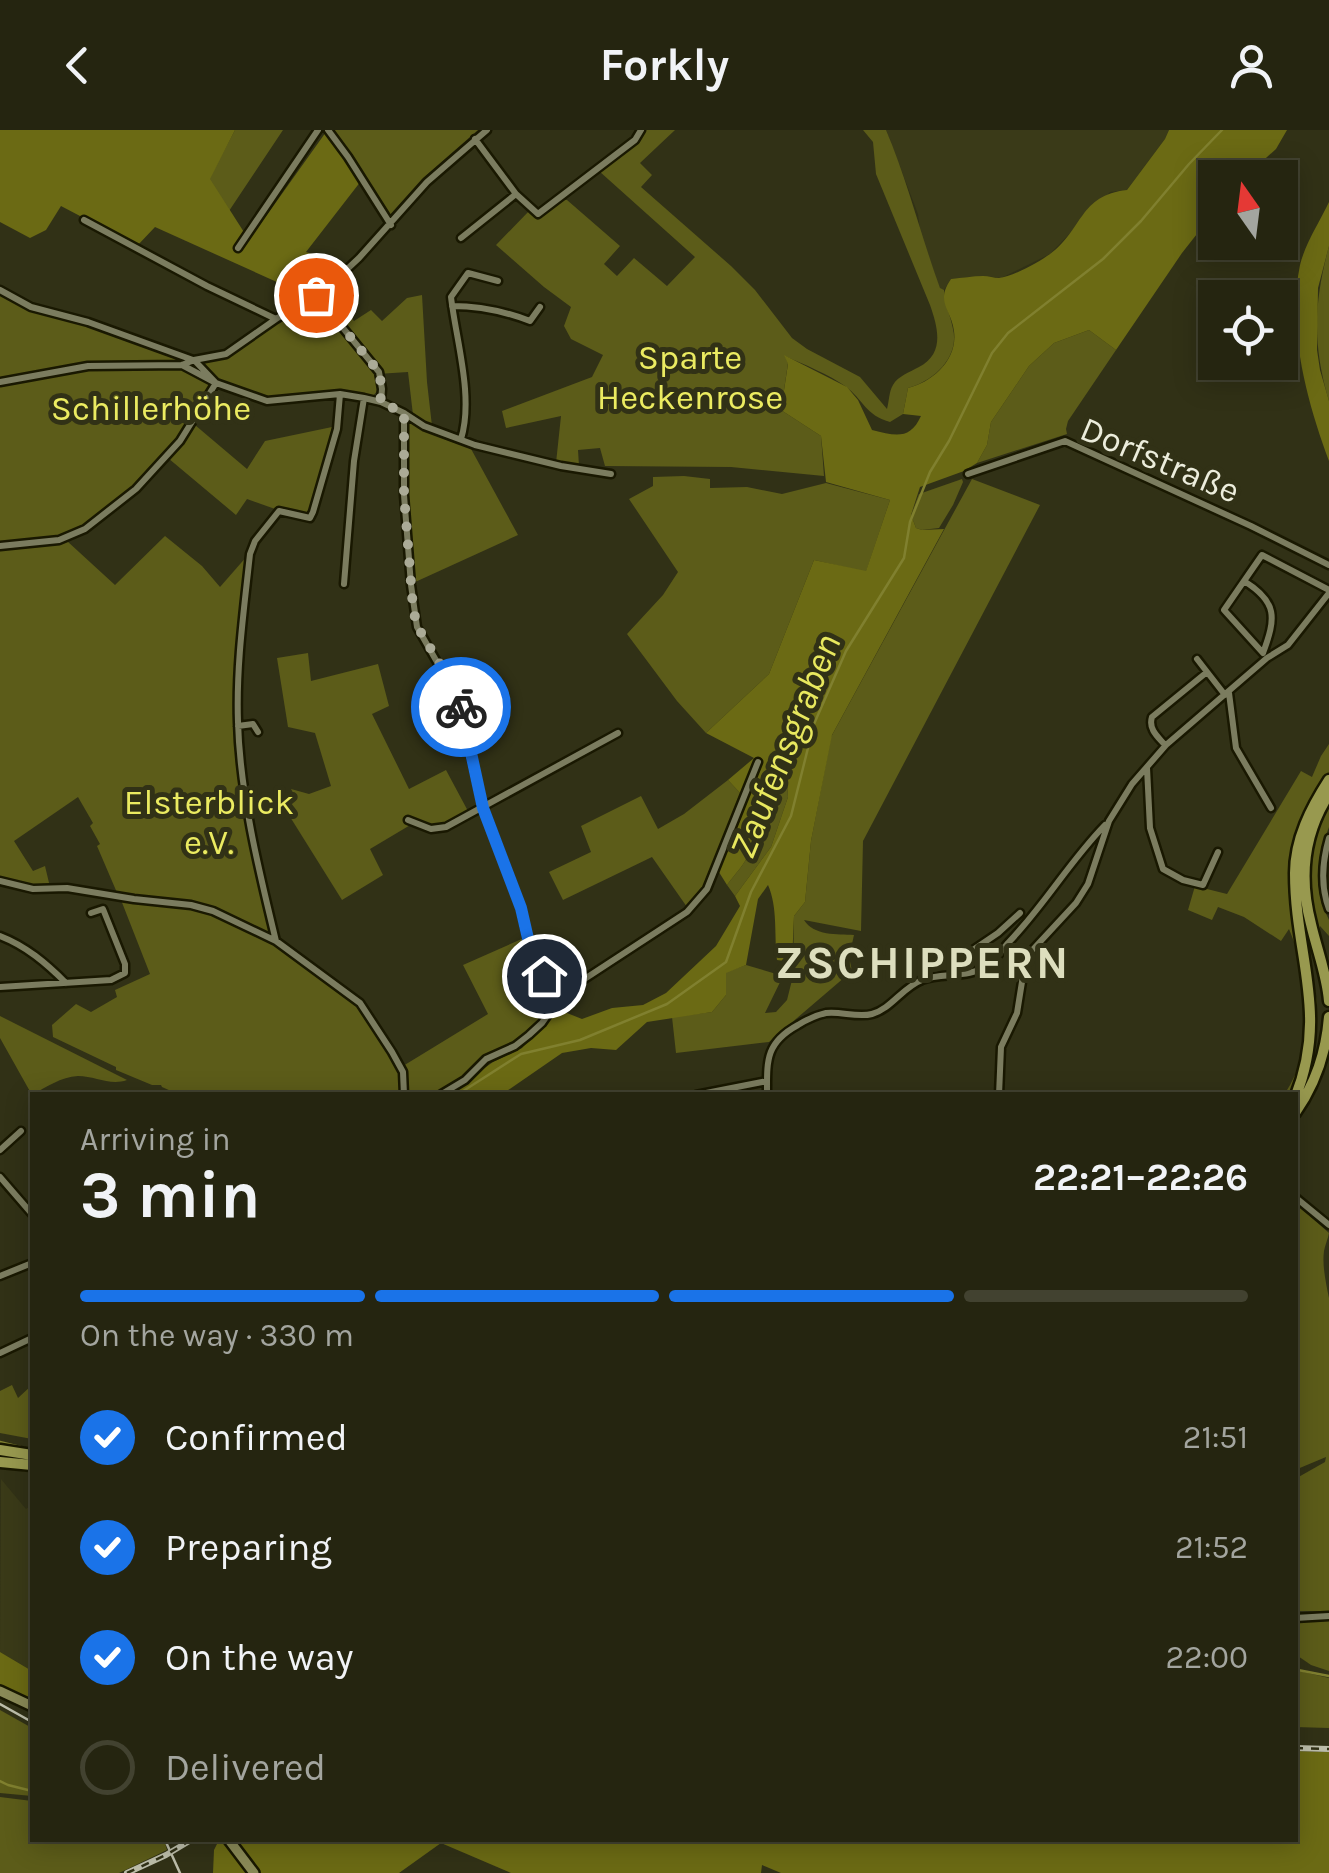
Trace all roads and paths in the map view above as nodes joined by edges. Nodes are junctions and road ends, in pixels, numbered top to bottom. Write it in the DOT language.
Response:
graph roads {
  1 [pos="318,130"];
  2 [pos="328,130"];
  3 [pos="486,130"];
  4 [pos="640,130"];
  5 [pos="474,139"];
  6 [pos="516,194"];
  7 [pos="84,220"];
  8 [pos="390,225"];
  9 [pos="462,238"];
  10 [pos="238,248"];
  11 [pos="498,281"];
  12 [pos="0,290"];
  13 [pos="316,295"];
  14 [pos="452,306"];
  15 [pos="540,306"];
  16 [pos="276,319"];
  17 [pos="194,360"];
  18 [pos="182,365"];
  19 [pos="0,382"];
  20 [pos="216,384"];
  21 [pos="340,394"];
  22 [pos="364,398"];
  23 [pos="380,402"];
  24 [pos="404,413"];
  25 [pos="461,439"];
  26 [pos="611,474"];
  27 [pos="968,474"];
  28 [pos="0,546"];
  29 [pos="1329,565"];
  30 [pos="1244,581"];
  31 [pos="344,584"];
  32 [pos="1329,592"];
  33 [pos="1265,656"];
  34 [pos="1196,658"];
  35 [pos="1207,672"];
  36 [pos="1227,693"];
  37 [pos="238,726"];
  38 [pos="258,732"];
  39 [pos="618,732"];
  40 [pos="1166,745"];
  41 [pos="758,762"];
  42 [pos="1147,766"];
  43 [pos="1329,780"];
  44 [pos="1329,794"];
  45 [pos="483,808"];
  46 [pos="1271,808"];
  47 [pos="408,820"];
  48 [pos="1109,821"];
  49 [pos="1329,838"];
  50 [pos="1218,852"];
  51 [pos="0,881"];
  52 [pos="1329,909"];
  53 [pos="91,913"];
  54 [pos="1020,913"];
  55 [pos="0,936"];
  56 [pos="276,942"];
  57 [pos="993,959"];
  58 [pos="66,983"];
  59 [pos="0,988"];
  60 [pos="557,997"];
  61 [pos="1329,1001"];
  62 [pos="1329,1017"];
  63 [pos="767,1080"];
  64 [pos="404,1092"];
  65 [pos="445,1092"];
  66 [pos="710,1092"];
  67 [pos="767,1092"];
  68 [pos="999,1092"];
  69 [pos="1298,1092"];
  70 [pos="1298,1108"];
  71 [pos="22,1132"];
  72 [pos="0,1150"];
  73 [pos="0,1177"];
  74 [pos="1298,1199"];
  75 [pos="30,1212"];
  76 [pos="1329,1225"];
  77 [pos="30,1265"];
  78 [pos="0,1276"];
  79 [pos="30,1339"];
  80 [pos="0,1353"];
  81 [pos="0,1450"];
  82 [pos="30,1455"];
  83 [pos="0,1462"];
  84 [pos="30,1465"];
  85 [pos="1329,1616"];
  86 [pos="1298,1618"];
  87 [pos="0,1691"];
  88 [pos="30,1705"];
  89 [pos="231,1842"];
  90 [pos="254,1873"];
  1 -- 10 [label="street"];
  2 -- 8 [label="street"];
  3 -- 5 [label="street"];
  4 -- 6 [label="street"];
  5 -- 6 [label="street"];
  5 -- 8 [label="street"];
  6 -- 9 [label="street"];
  7 -- 16 [label="street"];
  8 -- 13 [label="street"];
  11 -- 14 [label="street"];
  12 -- 17 [label="street"];
  13 -- 16 [label="street"];
  13 -- 23 [label="street"];
  14 -- 15 [label="street"];
  14 -- 25 [label="street"];
  16 -- 17 [label="street"];
  17 -- 18 [label="street"];
  17 -- 20 [label="street"];
  18 -- 19 [label="street"];
  18 -- 20 [label="street"];
  20 -- 21 [label="street"];
  20 -- 28 [label="street"];
  21 -- 22 [label="street"];
  21 -- 37 [label="street"];
  22 -- 23 [label="street"];
  22 -- 31 [label="street"];
  23 -- 24 [label="street"];
  24 -- 25 [label="street"];
  24 -- 45 [label="street"];
  25 -- 26 [label="street"];
  27 -- 29 [label="street, Dorfstraße"];
  30 -- 32 [label="street"];
  30 -- 33 [label="street"];
  30 -- 33 [label="street"];
  32 -- 33 [label="street"];
  33 -- 36 [label="street"];
  34 -- 35 [label="street"];
  35 -- 36 [label="street"];
  35 -- 40 [label="street"];
  36 -- 40 [label="street"];
  36 -- 46 [label="street"];
  37 -- 38 [label="street"];
  37 -- 56 [label="street"];
  39 -- 45 [label="street"];
  40 -- 42 [label="street"];
  41 -- 60 [label="street"];
  42 -- 48 [label="street"];
  42 -- 50 [label="street"];
  43 -- 69 [label="main road"];
  44 -- 61 [label="main road"];
  45 -- 47 [label="street"];
  45 -- 60 [label="street"];
  48 -- 57 [label="street"];
  48 -- 68 [label="street"];
  49 -- 52 [label="street"];
  51 -- 56 [label="street"];
  53 -- 58 [label="street"];
  54 -- 57 [label="street"];
  55 -- 58 [label="street"];
  56 -- 64 [label="street"];
  57 -- 63 [label="street"];
  58 -- 59 [label="street"];
  60 -- 65 [label="street"];
  62 -- 70 [label="main road"];
  63 -- 66 [label="street"];
  63 -- 67 [label="street"];
  71 -- 72 [label="street"];
  73 -- 75 [label="street"];
  74 -- 76 [label="street"];
  77 -- 78 [label="street"];
  79 -- 80 [label="street"];
  81 -- 82 [label="main road"];
  83 -- 84 [label="main road"];
  85 -- 86 [label="street"];
  87 -- 88 [label="main road"];
  89 -- 90 [label="main road"];
}
